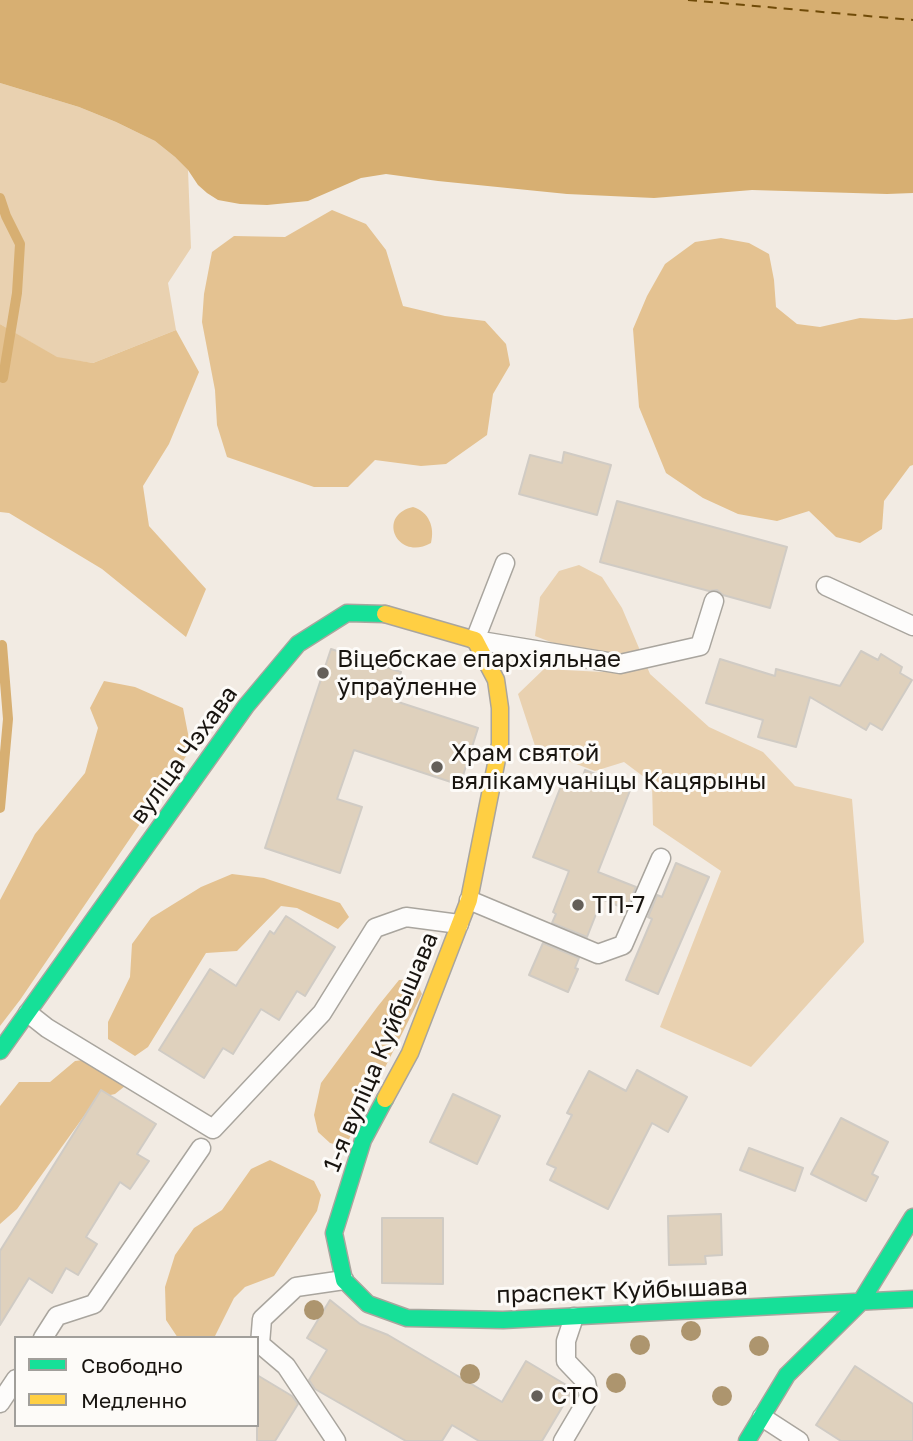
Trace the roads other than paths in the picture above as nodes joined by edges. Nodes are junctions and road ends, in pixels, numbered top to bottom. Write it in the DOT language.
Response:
graph roads {
  1 [pos="505,564"];
  2 [pos="826,586"];
  3 [pos="714,601"];
  4 [pos="913,626"];
  5 [pos="475,640"];
  6 [pos="660,858"];
  7 [pos="469,900"];
  8 [pos="459,924"];
  9 [pos="27,1013"];
  10 [pos="0,1051"];
  11 [pos="201,1148"];
  12 [pos="913,1217"];
  13 [pos="344,1280"];
  14 [pos="913,1299"];
  15 [pos="860,1303"];
  16 [pos="574,1317"];
  17 [pos="44,1336"];
  18 [pos="14,1382"];
  19 [pos="0,1403"];
  20 [pos="762,1417"];
  21 [pos="336,1441"];
  22 [pos="563,1441"];
  23 [pos="747,1441"];
  24 [pos="799,1441"];
  1 -- 5 [label="lane"];
  2 -- 4 [label="lane"];
  3 -- 5 [label="lane"];
  5 -- 7 [label="street, 1-я вуліца Куйбышава"];
  5 -- 9 [label="street, вуліца Чэхава"];
  6 -- 7 [label="lane"];
  7 -- 8 [label="street, 1-я вуліца Куйбышава"];
  8 -- 9 [label="lane"];
  8 -- 13 [label="street, 1-я вуліца Куйбышава"];
  9 -- 10 [label="street, вуліца Чэхава"];
  11 -- 17 [label="lane"];
  12 -- 15 [label="street"];
  13 -- 16 [label="street, праспект Куйбышава"];
  13 -- 21 [label="lane"];
  14 -- 15 [label="street, праспект Куйбышава"];
  15 -- 16 [label="street, праспект Куйбышава"];
  15 -- 20 [label="street"];
  16 -- 22 [label="lane"];
  18 -- 19 [label="lane"];
  20 -- 23 [label="street"];
  20 -- 24 [label="lane"];
}
